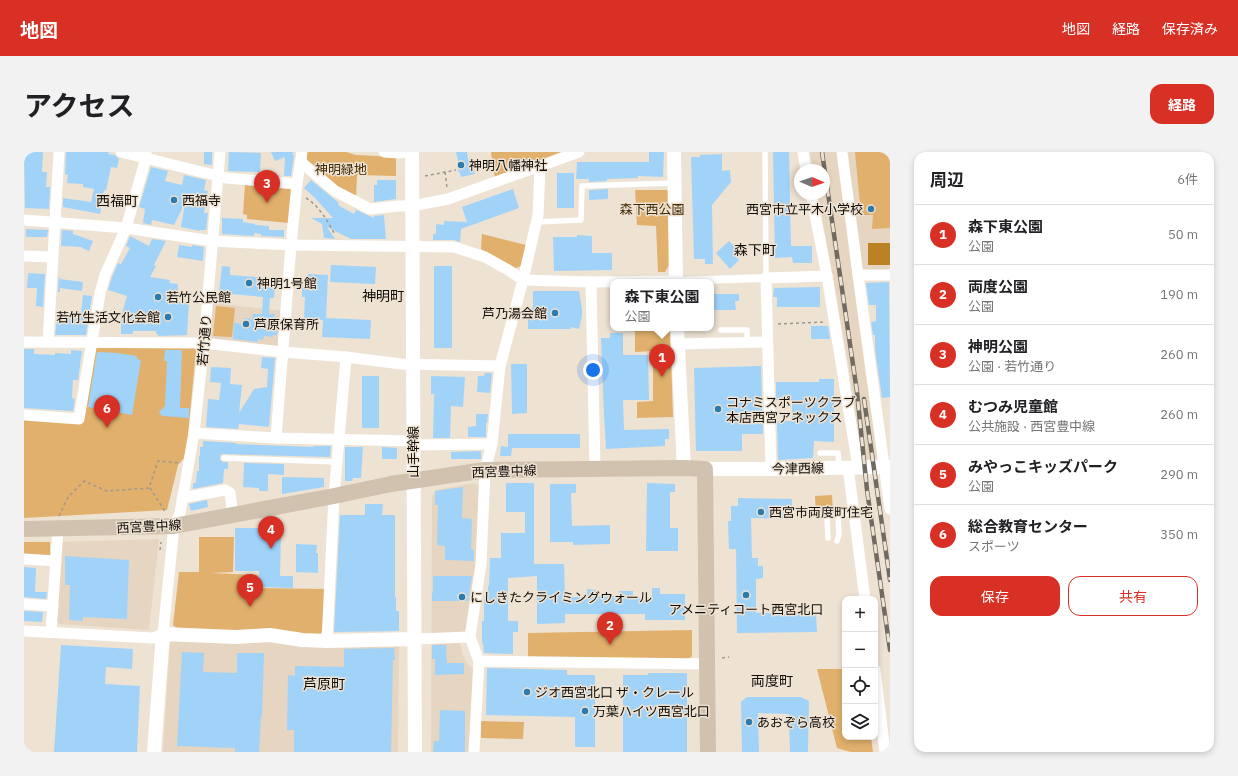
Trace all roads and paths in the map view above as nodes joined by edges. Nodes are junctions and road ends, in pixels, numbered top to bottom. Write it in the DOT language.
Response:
graph roads {
  1 [pos="59,152"];
  2 [pos="121,152"];
  3 [pos="220,152"];
  4 [pos="384,152"];
  5 [pos="412,152"];
  6 [pos="579,152"];
  7 [pos="674,152"];
  8 [pos="765,152"];
  9 [pos="803,152"];
  10 [pos="842,152"];
  11 [pos="146,155"];
  12 [pos="301,157"];
  13 [pos="805,164"];
  14 [pos="540,167"];
  15 [pos="456,170"];
  16 [pos="445,172"];
  17 [pos="218,176"];
  18 [pos="424,176"];
  19 [pos="675,183"];
  20 [pos="296,188"];
  21 [pos="448,199"];
  22 [pos="812,200"];
  23 [pos="412,206"];
  24 [pos="24,220"];
  25 [pos="537,222"];
  26 [pos="54,223"];
  27 [pos="126,228"];
  28 [pos="212,241"];
  29 [pos="291,245"];
  30 [pos="341,245"];
  31 [pos="413,247"];
  32 [pos="24,256"];
  33 [pos="52,257"];
  34 [pos="858,275"];
  35 [pos="890,275"];
  36 [pos="827,276"];
  37 [pos="766,278"];
  38 [pos="676,279"];
  39 [pos="523,280"];
  40 [pos="714,280"];
  41 [pos="591,282"];
  42 [pos="610,282"];
  43 [pos="834,322"];
  44 [pos="766,324"];
  45 [pos="720,330"];
  46 [pos="677,331"];
  47 [pos="24,342"];
  48 [pos="48,342"];
  49 [pos="92,342"];
  50 [pos="747,342"];
  51 [pos="767,342"];
  52 [pos="204,343"];
  53 [pos="678,344"];
  54 [pos="283,352"];
  55 [pos="346,357"];
  56 [pos="414,364"];
  57 [pos="500,366"];
  58 [pos="24,415"];
  59 [pos="194,433"];
  60 [pos="276,438"];
  61 [pos="339,440"];
  62 [pos="413,443"];
  63 [pos="492,444"];
  64 [pos="820,453"];
  65 [pos="224,458"];
  66 [pos="337,462"];
  67 [pos="182,463"];
  68 [pos="848,467"];
  69 [pos="887,467"];
  70 [pos="684,468"];
  71 [pos="595,469"];
  72 [pos="705,469"];
  73 [pos="771,469"];
  74 [pos="485,470"];
  75 [pos="413,481"];
  76 [pos="149,488"];
  77 [pos="334,496"];
  78 [pos="182,498"];
  79 [pos="890,509"];
  80 [pos="838,514"];
  81 [pos="854,514"];
  82 [pos="233,515"];
  83 [pos="170,520"];
  84 [pos="58,524"];
  85 [pos="24,529"];
  86 [pos="828,538"];
  87 [pos="837,541"];
  88 [pos="24,559"];
  89 [pos="56,561"];
  90 [pos="866,596"];
  91 [pos="24,604"];
  92 [pos="53,606"];
  93 [pos="24,630"];
  94 [pos="51,632"];
  95 [pos="163,634"];
  96 [pos="470,637"];
  97 [pos="415,639"];
  98 [pos="327,641"];
  99 [pos="729,657"];
  100 [pos="722,658"];
  101 [pos="479,661"];
  102 [pos="707,664"];
  103 [pos="878,695"];
  104 [pos="154,752"];
  105 [pos="415,752"];
  106 [pos="474,752"];
  107 [pos="708,752"];
  108 [pos="885,752"];
  1 -- 26 [label="street"];
  2 -- 11 [label="street"];
  3 -- 17 [label="street, 若竹通り"];
  4 -- 5 [label="street"];
  5 -- 23 [label="street, 山手幹線"];
  6 -- 14 [label="street"];
  7 -- 19 [label="street"];
  8 -- 37 [label="lane"];
  9 -- 13 [label="street"];
  10 -- 34 [label="street"];
  11 -- 17 [label="street"];
  11 -- 27 [label="street"];
  12 -- 20 [label="street"];
  12 -- 23 [label="street"];
  14 -- 21 [label="street"];
  14 -- 25 [label="street"];
  15 -- 16 [label="path"];
  16 -- 18 [label="path"];
  16 -- 21 [label="path"];
  17 -- 20 [label="street"];
  17 -- 28 [label="street, 若竹通り"];
  19 -- 25 [label="lane"];
  19 -- 38 [label="street"];
  20 -- 29 [label="street"];
  20 -- 30 [label="path"];
  21 -- 23 [label="street"];
  22 -- 36 [label="street"];
  23 -- 31 [label="street, 山手幹線"];
  24 -- 26 [label="street"];
  25 -- 39 [label="street"];
  26 -- 27 [label="street"];
  26 -- 33 [label="street"];
  27 -- 28 [label="street"];
  27 -- 49 [label="street"];
  28 -- 29 [label="street"];
  28 -- 52 [label="street, 若竹通り"];
  29 -- 30 [label="street"];
  29 -- 54 [label="street"];
  30 -- 31 [label="street"];
  31 -- 39 [label="street"];
  31 -- 56 [label="street, 山手幹線"];
  32 -- 33 [label="street"];
  33 -- 48 [label="street"];
  34 -- 35 [label="street"];
  34 -- 69 [label="street"];
  36 -- 37 [label="street"];
  36 -- 43 [label="street"];
  37 -- 40 [label="street"];
  37 -- 44 [label="street"];
  39 -- 41 [label="street"];
  39 -- 57 [label="street"];
  41 -- 42 [label="street"];
  41 -- 71 [label="street"];
  43 -- 44 [label="path"];
  43 -- 68 [label="street"];
  44 -- 51 [label="street"];
  45 -- 50 [label="lane"];
  46 -- 53 [label="street"];
  47 -- 48 [label="street"];
  48 -- 49 [label="street"];
  49 -- 52 [label="street"];
  49 -- 58 [label="street"];
  50 -- 51 [label="street"];
  50 -- 53 [label="street"];
  51 -- 73 [label="street"];
  52 -- 54 [label="street"];
  52 -- 59 [label="street, 若竹通り"];
  53 -- 70 [label="street"];
  54 -- 55 [label="street"];
  54 -- 60 [label="street"];
  55 -- 56 [label="street"];
  55 -- 61 [label="street"];
  56 -- 57 [label="street"];
  56 -- 62 [label="street, 山手幹線"];
  57 -- 63 [label="street"];
  59 -- 60 [label="street"];
  59 -- 78 [label="street, 若竹通り"];
  60 -- 61 [label="street"];
  61 -- 62 [label="street"];
  61 -- 66 [label="street"];
  62 -- 63 [label="street"];
  62 -- 75 [label="street, 山手幹線"];
  63 -- 74 [label="street"];
  64 -- 68 [label="lane"];
  65 -- 66 [label="lane"];
  66 -- 77 [label="street"];
  67 -- 76 [label="path"];
  68 -- 69 [label="street, 今津西線"];
  68 -- 73 [label="street, 今津西線"];
  68 -- 81 [label="street"];
  69 -- 79 [label="street"];
  70 -- 71 [label="main road, 西宮豊中線"];
  70 -- 72 [label="main road, 西宮豊中線"];
  71 -- 74 [label="main road, 西宮豊中線"];
  72 -- 73 [label="street, 今津西線"];
  72 -- 102 [label="main road"];
  74 -- 75 [label="main road, 西宮豊中線"];
  74 -- 96 [label="street"];
  75 -- 77 [label="main road, 西宮豊中線"];
  75 -- 97 [label="street, 山手幹線"];
  76 -- 83 [label="path"];
  76 -- 84 [label="path"];
  77 -- 82 [label="main road, 西宮豊中線"];
  77 -- 98 [label="street"];
  78 -- 82 [label="street"];
  78 -- 83 [label="street, 若竹通り"];
  80 -- 81 [label="lane"];
  80 -- 86 [label="lane"];
  80 -- 87 [label="lane"];
  81 -- 90 [label="street"];
  82 -- 83 [label="main road, 西宮豊中線"];
  83 -- 84 [label="main road, 西宮豊中線"];
  83 -- 95 [label="street, 若竹通り"];
  84 -- 85 [label="main road, 西宮豊中線"];
  84 -- 89 [label="street"];
  88 -- 89 [label="street"];
  89 -- 92 [label="street"];
  91 -- 92 [label="street"];
  92 -- 94 [label="street"];
  93 -- 94 [label="street"];
  94 -- 95 [label="street"];
  95 -- 98 [label="street"];
  95 -- 104 [label="street"];
  96 -- 97 [label="street"];
  96 -- 101 [label="street"];
  97 -- 98 [label="street"];
  97 -- 105 [label="street, 山手幹線"];
  99 -- 100 [label="path"];
  101 -- 102 [label="street"];
  101 -- 106 [label="street"];
  102 -- 107 [label="main road"];
  103 -- 108 [label="street"];
}
